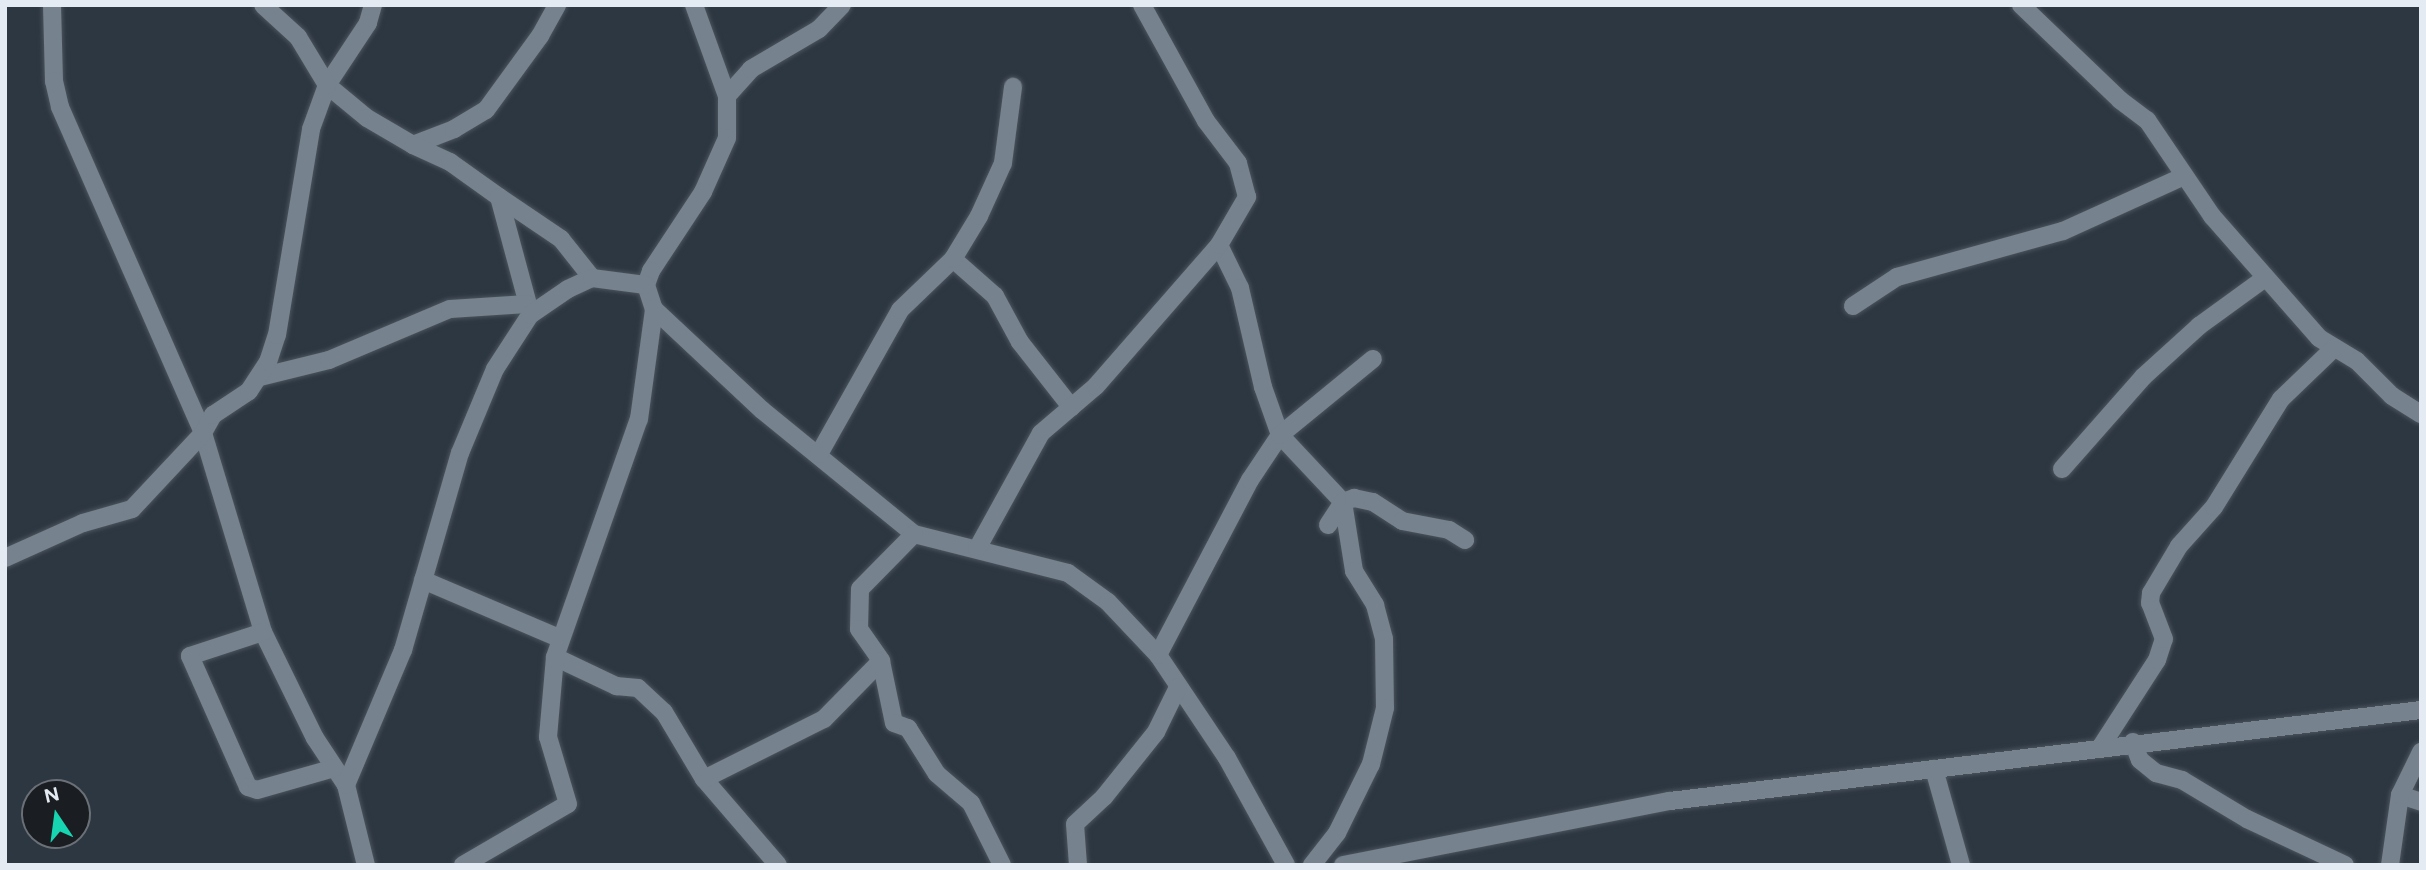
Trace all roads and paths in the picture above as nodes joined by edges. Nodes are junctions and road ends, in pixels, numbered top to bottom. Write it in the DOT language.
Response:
graph roads {
  1 [pos="52,5"];
  2 [pos="262,5"];
  3 [pos="373,5"];
  4 [pos="557,5"];
  5 [pos="694,5"];
  6 [pos="842,5"];
  7 [pos="1142,5"];
  8 [pos="2021,5"];
  9 [pos="327,85"];
  10 [pos="1013,87"];
  11 [pos="727,96"];
  12 [pos="413,145"];
  13 [pos="2184,176"];
  14 [pos="499,197"];
  15 [pos="1219,245"];
  16 [pos="953,259"];
  17 [pos="592,278"];
  18 [pos="2265,278"];
  19 [pos="646,285"];
  20 [pos="1853,306"];
  21 [pos="654,309"];
  22 [pos="529,310"];
  23 [pos="2334,348"];
  24 [pos="1373,359"];
  25 [pos="260,377"];
  26 [pos="1071,407"];
  27 [pos="2421,414"];
  28 [pos="203,433"];
  29 [pos="1280,435"];
  30 [pos="819,454"];
  31 [pos="2062,469"];
  32 [pos="1343,502"];
  33 [pos="1328,525"];
  34 [pos="914,534"];
  35 [pos="1465,540"];
  36 [pos="977,549"];
  37 [pos="5,558"];
  38 [pos="423,580"];
  39 [pos="263,632"];
  40 [pos="559,638"];
  41 [pos="1158,655"];
  42 [pos="555,657"];
  43 [pos="881,661"];
  44 [pos="1178,687"];
  45 [pos="2421,710"];
  46 [pos="2133,742"];
  47 [pos="2102,745"];
  48 [pos="2421,752"];
  49 [pos="334,768"];
  50 [pos="1934,769"];
  51 [pos="704,779"];
  52 [pos="346,785"];
  53 [pos="2400,795"];
  54 [pos="2421,803"];
  55 [pos="366,865"];
  56 [pos="463,865"];
  57 [pos="778,865"];
  58 [pos="1002,865"];
  59 [pos="1078,865"];
  60 [pos="1286,865"];
  61 [pos="1312,865"];
  62 [pos="1343,865"];
  63 [pos="1961,865"];
  64 [pos="2345,865"];
  65 [pos="2390,865"];
  1 -- 28 [label="street"];
  2 -- 9 [label="street"];
  3 -- 9 [label="street"];
  4 -- 12 [label="street"];
  5 -- 11 [label="street"];
  6 -- 11 [label="street"];
  7 -- 15 [label="street"];
  8 -- 13 [label="street"];
  9 -- 12 [label="street"];
  9 -- 25 [label="street"];
  10 -- 16 [label="street"];
  11 -- 19 [label="street"];
  12 -- 14 [label="street"];
  13 -- 18 [label="street"];
  13 -- 20 [label="street"];
  14 -- 17 [label="street"];
  14 -- 22 [label="street"];
  15 -- 26 [label="street"];
  15 -- 29 [label="street"];
  16 -- 26 [label="street"];
  16 -- 30 [label="street"];
  17 -- 19 [label="street"];
  17 -- 22 [label="street"];
  18 -- 23 [label="street"];
  18 -- 31 [label="street"];
  19 -- 21 [label="street"];
  21 -- 30 [label="street"];
  21 -- 40 [label="street"];
  22 -- 25 [label="street"];
  22 -- 38 [label="street"];
  23 -- 27 [label="street"];
  23 -- 47 [label="street"];
  24 -- 29 [label="street"];
  25 -- 28 [label="street"];
  26 -- 36 [label="street"];
  28 -- 37 [label="street"];
  28 -- 39 [label="street"];
  29 -- 32 [label="street"];
  29 -- 41 [label="street"];
  30 -- 34 [label="street"];
  32 -- 33 [label="street"];
  32 -- 35 [label="street"];
  32 -- 61 [label="street"];
  34 -- 36 [label="street"];
  34 -- 43 [label="street"];
  36 -- 41 [label="street"];
  38 -- 40 [label="street"];
  38 -- 52 [label="street"];
  39 -- 49 [label="street"];
  39 -- 49 [label="street"];
  40 -- 42 [label="street"];
  41 -- 44 [label="street"];
  42 -- 51 [label="street"];
  42 -- 56 [label="street"];
  43 -- 51 [label="street"];
  43 -- 58 [label="street"];
  44 -- 59 [label="street"];
  44 -- 60 [label="street"];
  45 -- 46 [label="street"];
  46 -- 47 [label="street"];
  46 -- 64 [label="street"];
  47 -- 50 [label="street"];
  48 -- 53 [label="street"];
  49 -- 52 [label="street"];
  50 -- 62 [label="street"];
  50 -- 63 [label="street"];
  51 -- 57 [label="street"];
  52 -- 55 [label="street"];
  53 -- 54 [label="street"];
  53 -- 65 [label="street"];
}
